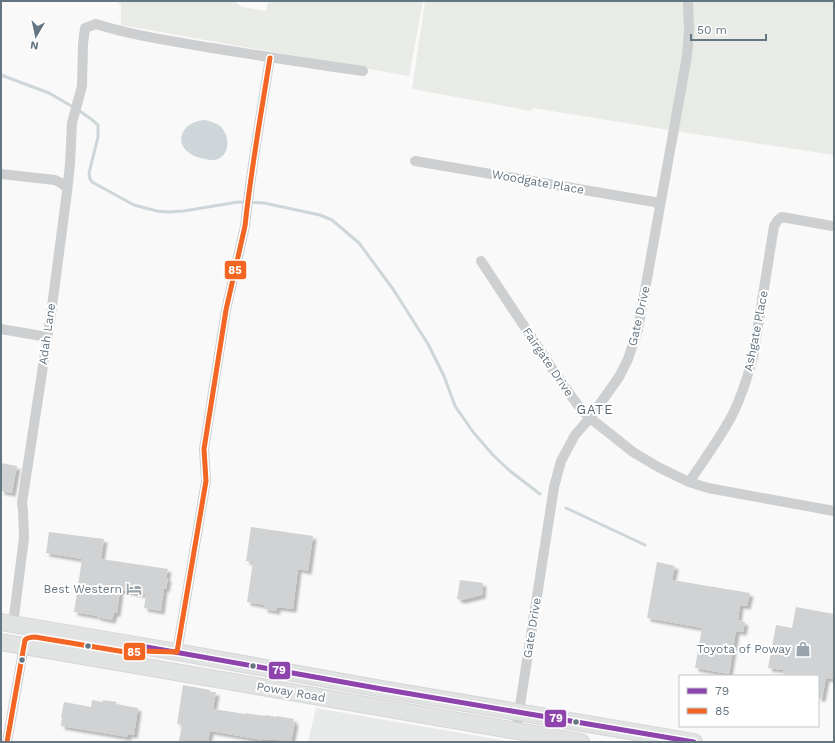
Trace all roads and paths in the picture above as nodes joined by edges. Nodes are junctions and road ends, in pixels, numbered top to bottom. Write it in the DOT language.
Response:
graph roads {
  1 [pos="688,1"];
  2 [pos="270,58"];
  3 [pos="362,71"];
  4 [pos="415,160"];
  5 [pos="1,174"];
  6 [pos="67,188"];
  7 [pos="660,203"];
  8 [pos="832,226"];
  9 [pos="481,262"];
  10 [pos="1,329"];
  11 [pos="47,337"];
  12 [pos="590,418"];
  13 [pos="689,482"];
  14 [pos="834,511"];
  15 [pos="5,626"];
  16 [pos="1,642"];
  17 [pos="24,646"];
  18 [pos="177,652"];
  19 [pos="195,675"];
  20 [pos="306,676"];
  21 [pos="382,689"];
  22 [pos="307,694"];
  23 [pos="519,713"];
  24 [pos="516,731"];
  25 [pos="5,739"];
  26 [pos="581,742"];
  27 [pos="694,742"];
  1 -- 7 [label="street, Gate Drive"];
  2 -- 3 [label="street"];
  2 -- 6 [label="street, Adah Lane"];
  2 -- 18 [label="street"];
  4 -- 7 [label="street, Woodgate Place"];
  5 -- 6 [label="street"];
  6 -- 11 [label="street, Adah Lane"];
  7 -- 12 [label="street, Gate Drive"];
  8 -- 13 [label="street, Ashgate Place"];
  9 -- 12 [label="street, Fairgate Drive"];
  10 -- 11 [label="street"];
  11 -- 15 [label="street, Adah Lane"];
  12 -- 13 [label="street, Fairgate Drive"];
  12 -- 23 [label="street, Gate Drive"];
  13 -- 14 [label="street, Fairgate Drive"];
  15 -- 18 [label="main road, Poway Road"];
  16 -- 17 [label="main road, Poway Road"];
  17 -- 18 [label="main road"];
  17 -- 19 [label="main road, Poway Road"];
  17 -- 25 [label="street"];
  18 -- 20 [label="main road, Poway Road"];
  19 -- 20 [label="main road"];
  19 -- 22 [label="main road, Poway Road"];
  20 -- 21 [label="main road, Poway Road"];
  21 -- 22 [label="main road"];
  21 -- 23 [label="main road, Poway Road"];
  22 -- 24 [label="main road, Poway Road"];
  23 -- 24 [label="street, Gate Drive"];
  23 -- 27 [label="main road, Poway Road"];
  24 -- 26 [label="main road, Poway Road"];
}
